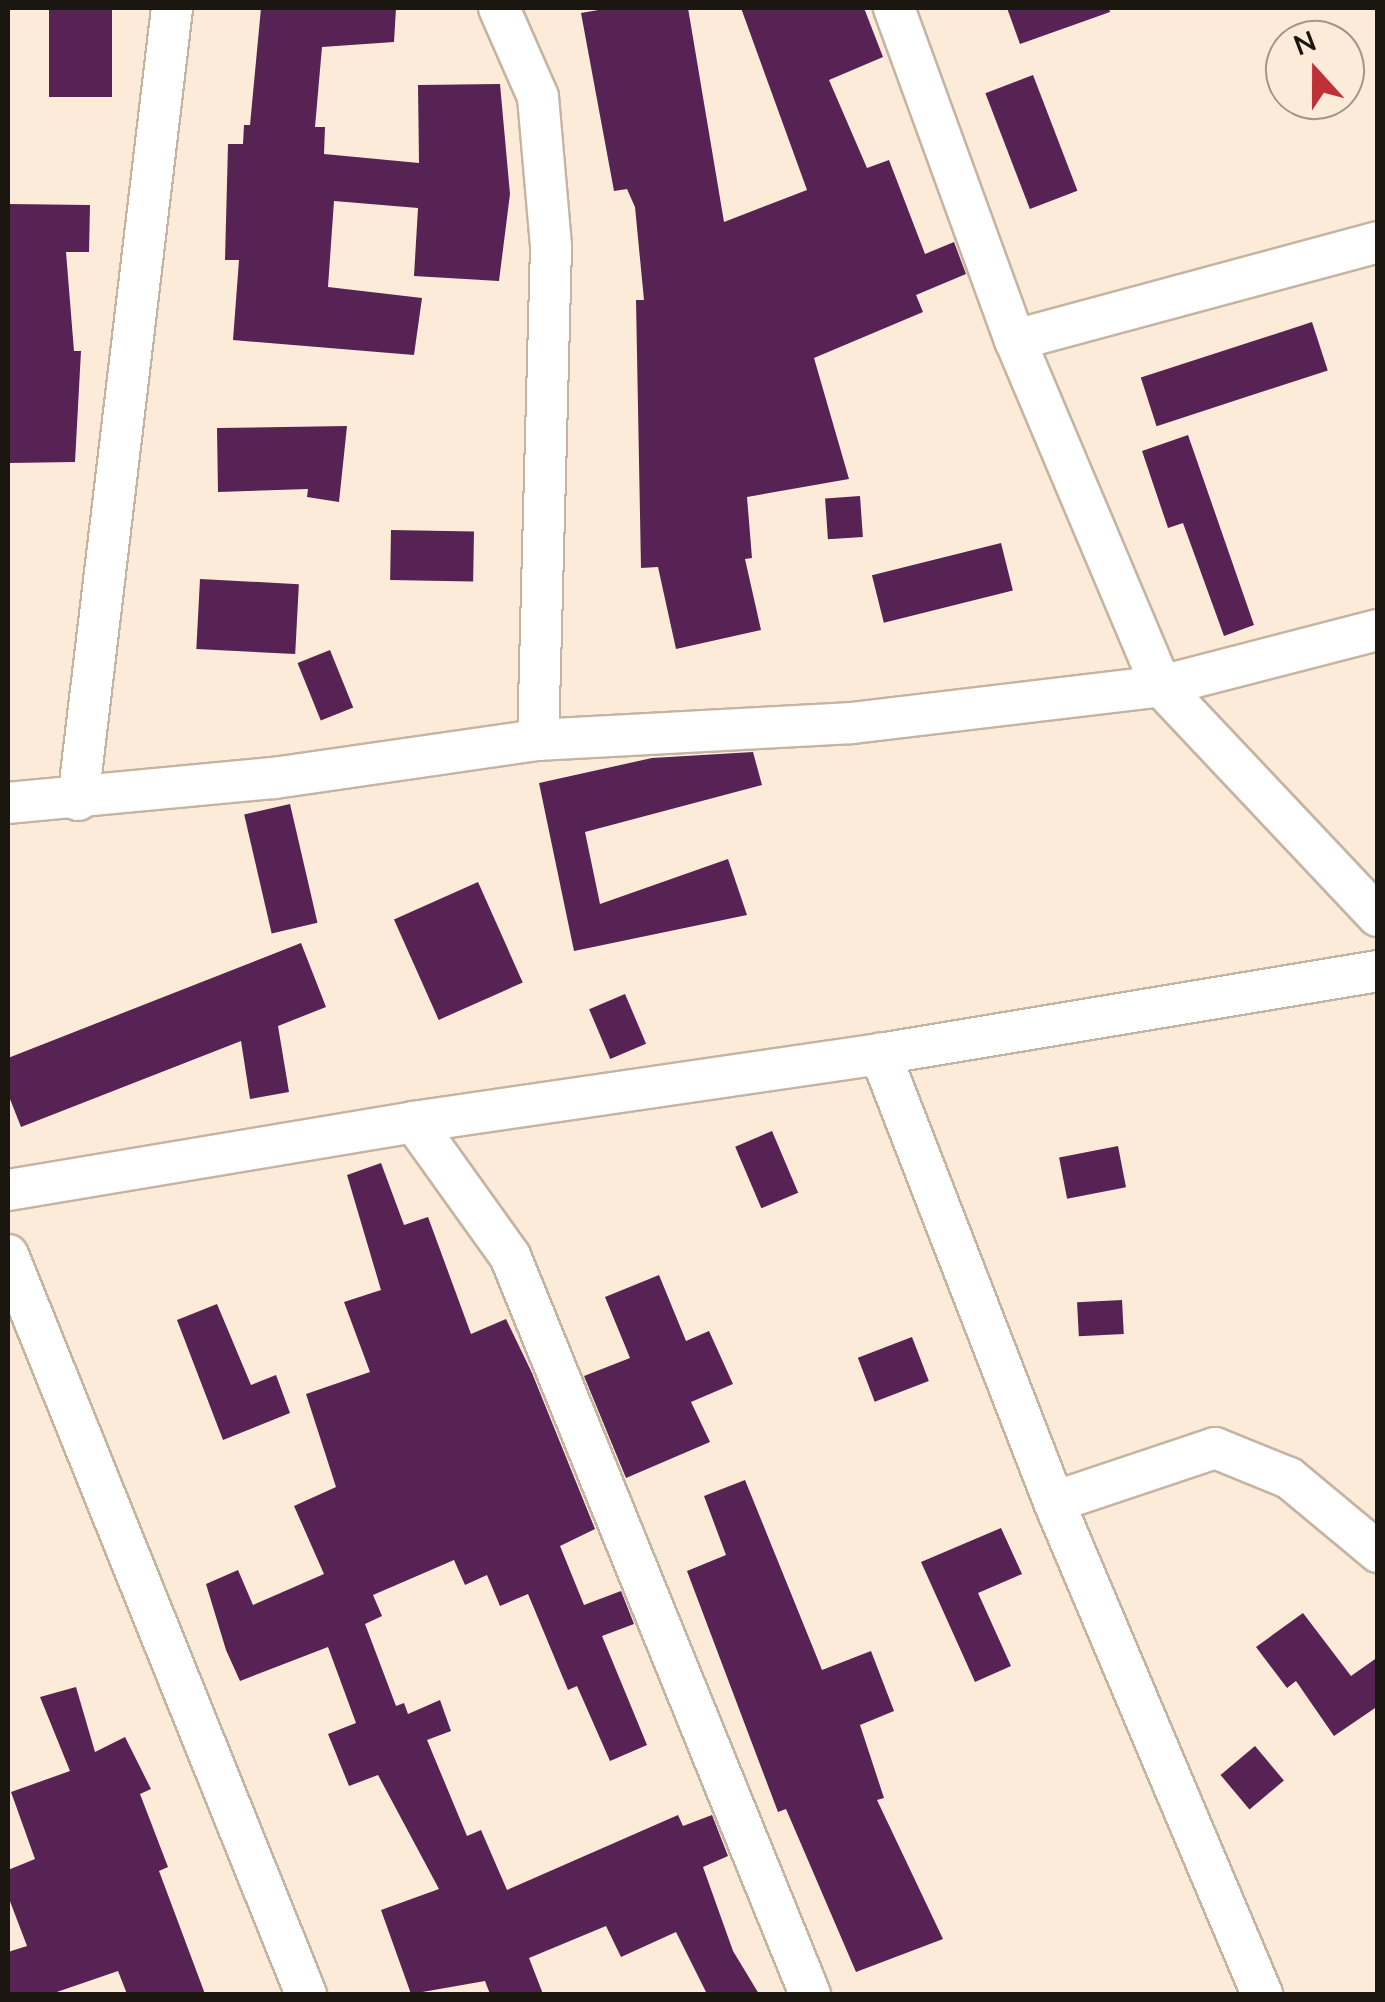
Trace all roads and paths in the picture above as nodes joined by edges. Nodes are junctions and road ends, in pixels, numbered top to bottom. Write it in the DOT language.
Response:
graph roads {
  1 [pos="172,8"];
  2 [pos="498,8"];
  3 [pos="894,8"];
  4 [pos="1378,242"];
  5 [pos="1015,340"];
  6 [pos="1378,630"];
  7 [pos="1161,686"];
  8 [pos="538,740"];
  9 [pos="78,800"];
  10 [pos="8,803"];
  11 [pos="1378,916"];
  12 [pos="1378,970"];
  13 [pos="880,1054"];
  14 [pos="414,1122"];
  15 [pos="8,1190"];
  16 [pos="8,1256"];
  17 [pos="1054,1502"];
  18 [pos="1378,1552"];
  19 [pos="306,1994"];
  20 [pos="810,1994"];
  21 [pos="1262,1994"];
  1 -- 9 [label="street"];
  2 -- 8 [label="street"];
  3 -- 5 [label="street"];
  4 -- 5 [label="street"];
  5 -- 7 [label="street"];
  6 -- 7 [label="street"];
  7 -- 8 [label="street"];
  7 -- 11 [label="street"];
  8 -- 9 [label="street"];
  9 -- 10 [label="street"];
  12 -- 13 [label="street"];
  13 -- 14 [label="street"];
  13 -- 17 [label="street"];
  14 -- 15 [label="street"];
  14 -- 20 [label="street"];
  16 -- 19 [label="street"];
  17 -- 18 [label="street"];
  17 -- 21 [label="street"];
}
